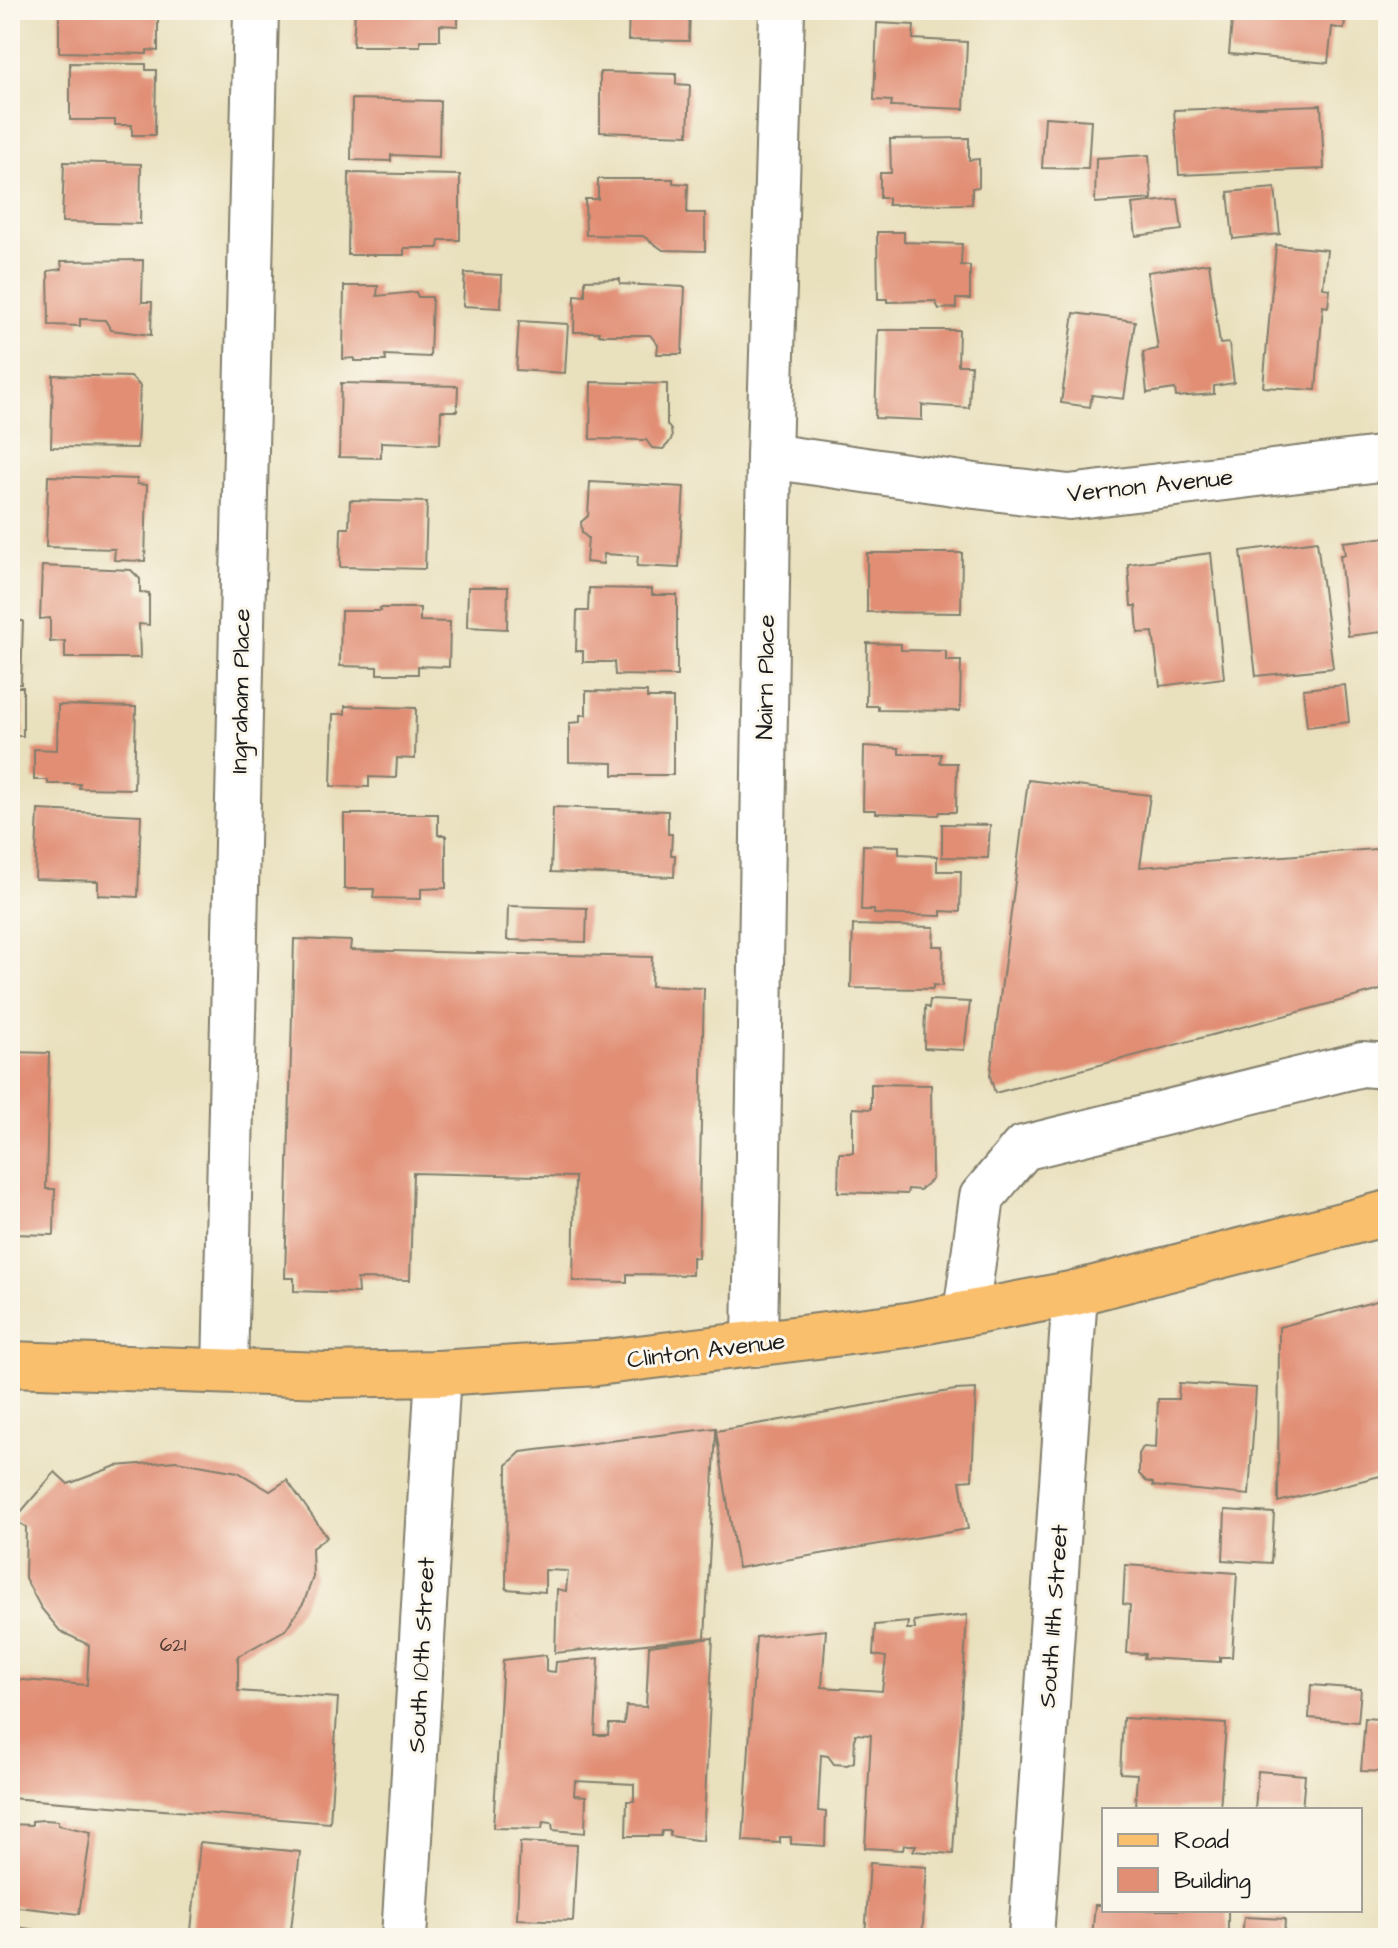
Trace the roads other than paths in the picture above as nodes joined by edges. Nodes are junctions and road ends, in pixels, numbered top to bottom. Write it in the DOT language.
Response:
graph roads {
  1 [pos="256,10"];
  2 [pos="782,10"];
  3 [pos="1387,450"];
  4 [pos="769,456"];
  5 [pos="1388,1066"];
  6 [pos="1388,1213"];
  7 [pos="1075,1293"];
  8 [pos="966,1313"];
  9 [pos="755,1344"];
  10 [pos="10,1364"];
  11 [pos="225,1371"];
  12 [pos="438,1373"];
  13 [pos="404,1938"];
  14 [pos="1031,1938"];
  1 -- 11 [label="street, Ingraham Place"];
  2 -- 4 [label="street, Nairn Place"];
  3 -- 4 [label="street, Vernon Avenue"];
  4 -- 9 [label="street, Nairn Place"];
  5 -- 8 [label="street"];
  6 -- 7 [label="main road, Clinton Avenue"];
  7 -- 8 [label="main road, Clinton Avenue"];
  7 -- 14 [label="street, South 11th Street"];
  8 -- 9 [label="main road, Clinton Avenue"];
  9 -- 12 [label="main road, Clinton Avenue"];
  10 -- 11 [label="main road, Clinton Avenue"];
  11 -- 12 [label="main road, Clinton Avenue"];
  12 -- 13 [label="street, South 10th Street"];
}
